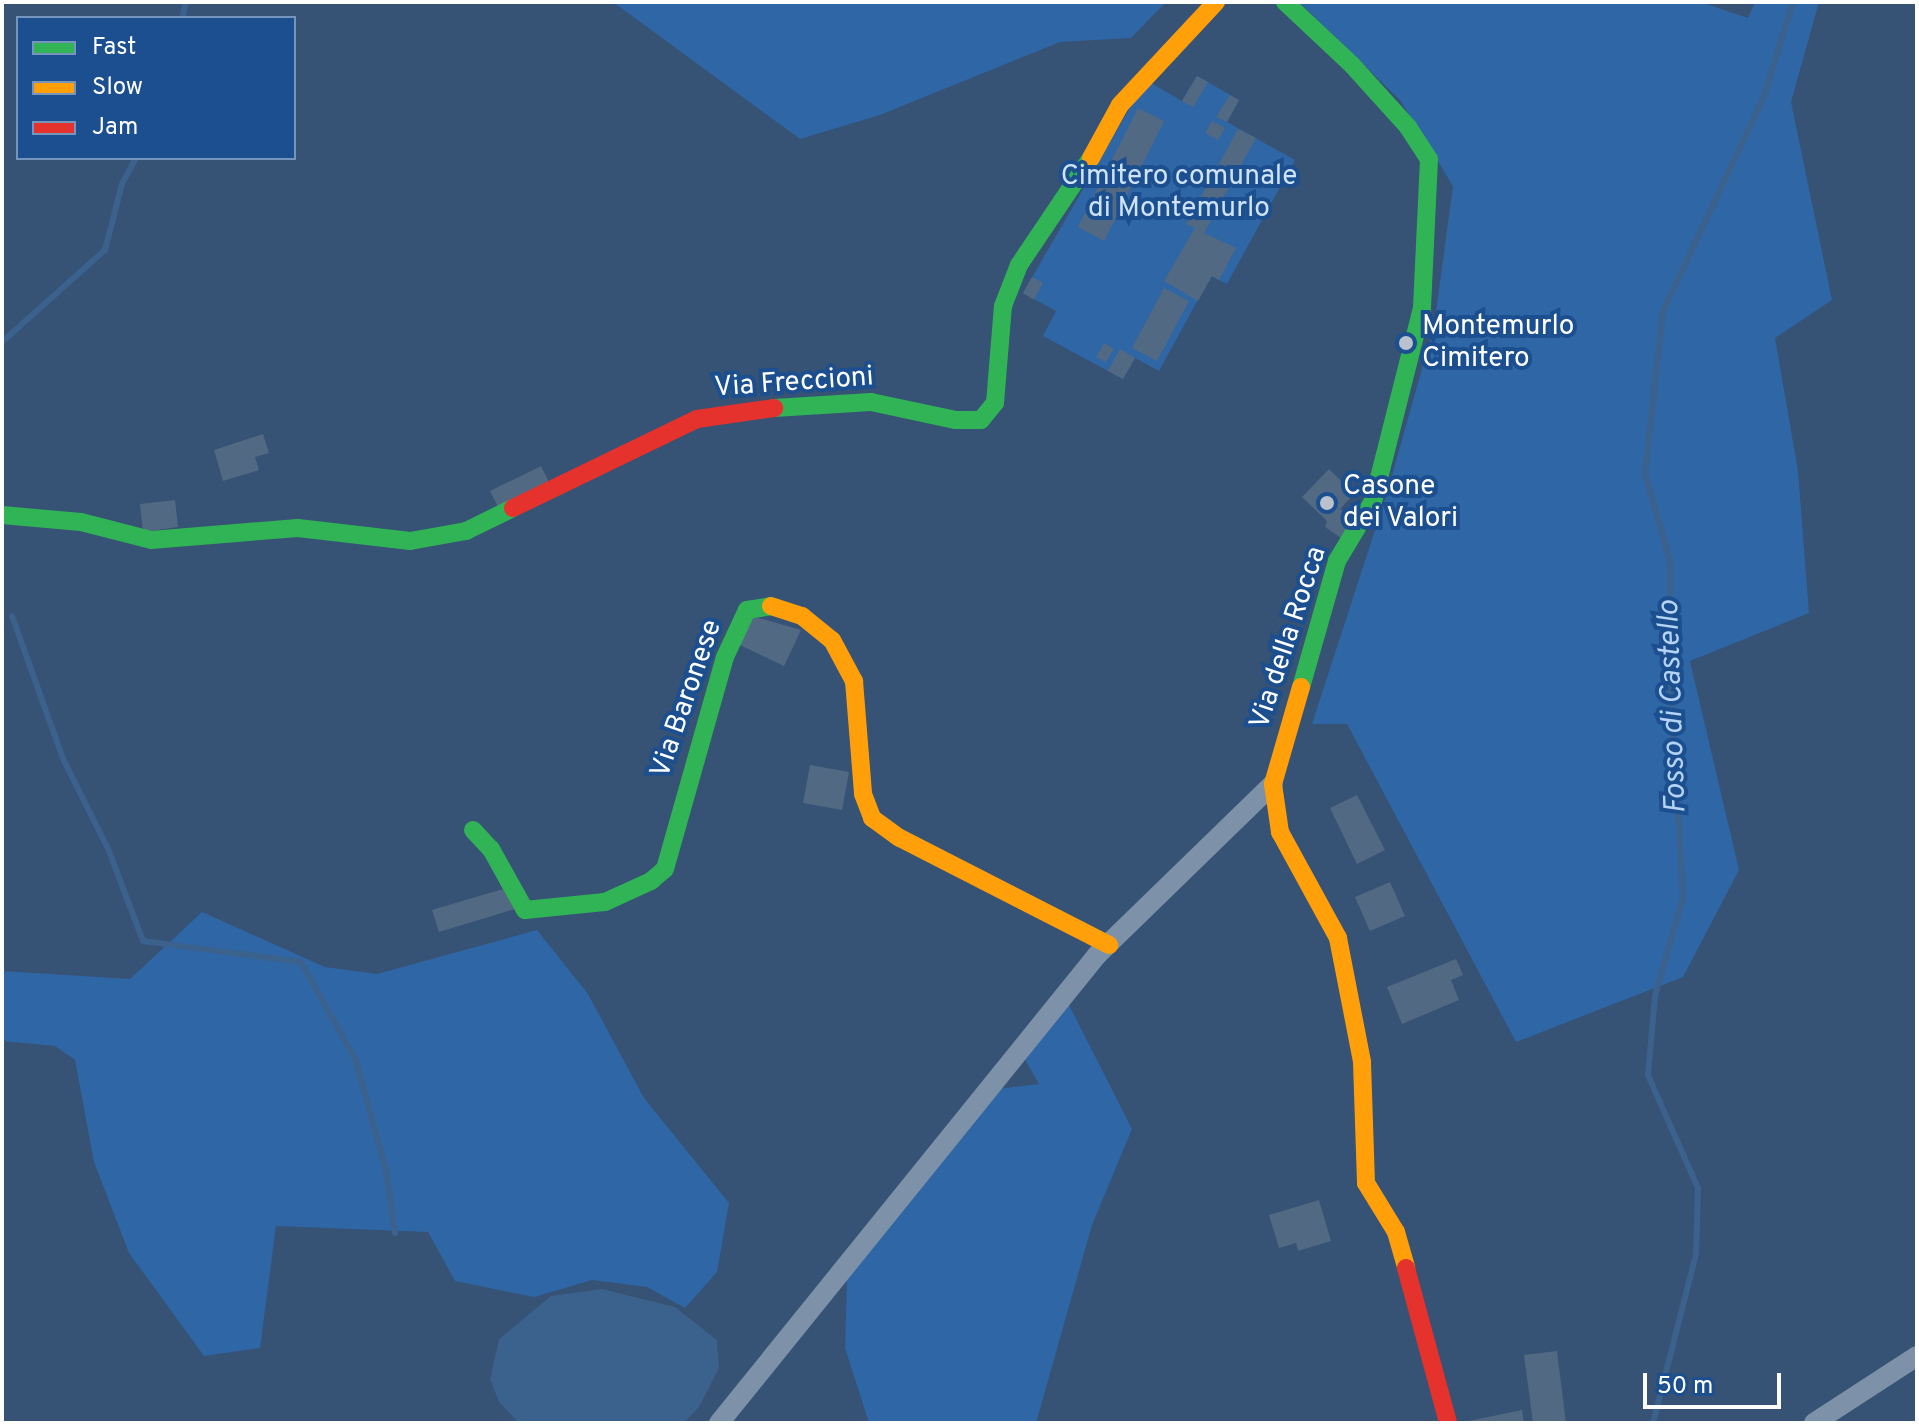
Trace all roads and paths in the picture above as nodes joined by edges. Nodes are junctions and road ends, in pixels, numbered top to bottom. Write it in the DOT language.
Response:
graph roads {
  1 [pos="1216,2"];
  2 [pos="1285,2"];
  3 [pos="2,515"];
  4 [pos="1273,784"];
  5 [pos="473,830"];
  6 [pos="1109,945"];
  7 [pos="1917,1356"];
  8 [pos="719,1423"];
  9 [pos="1448,1423"];
  10 [pos="1814,1423"];
  1 -- 3 [label="street, Via Freccioni"];
  2 -- 4 [label="street, Via della Rocca"];
  4 -- 6 [label="street"];
  4 -- 9 [label="street"];
  5 -- 6 [label="street, Via Baronese"];
  6 -- 8 [label="street"];
  7 -- 10 [label="street"];
}
